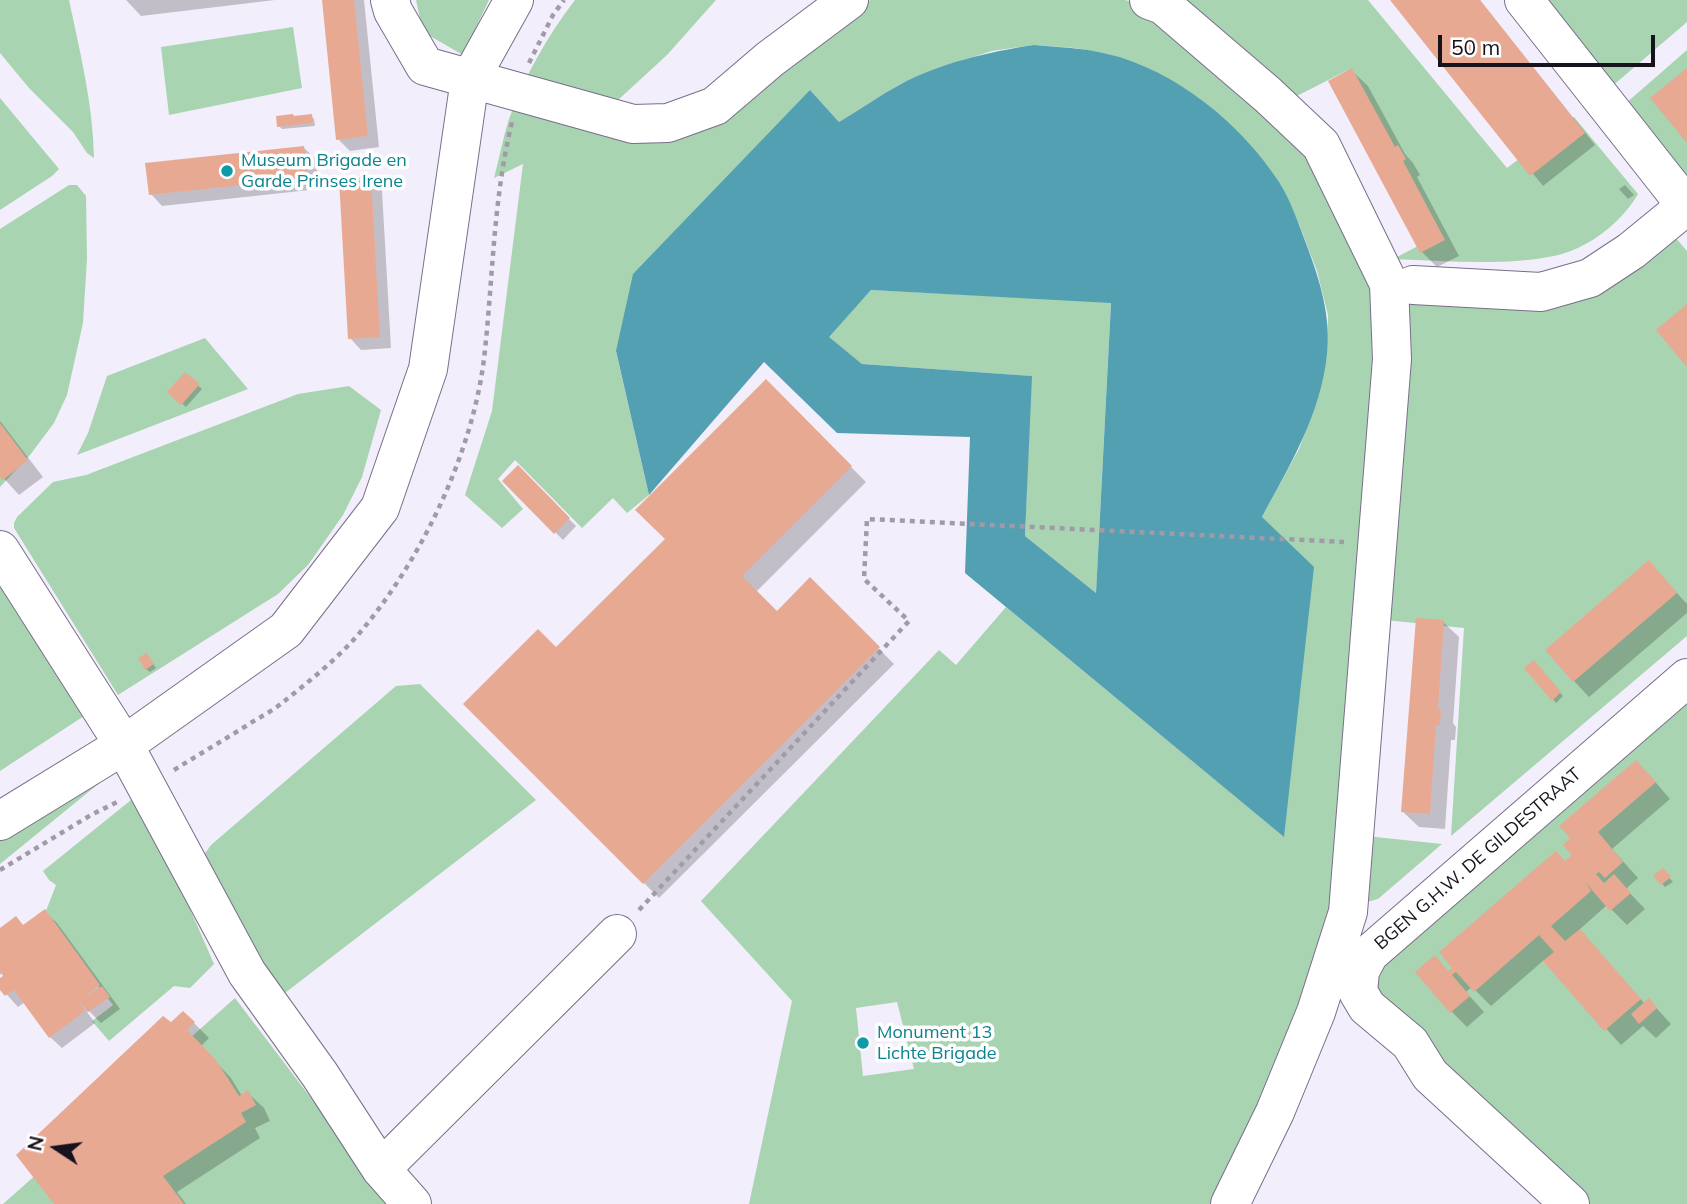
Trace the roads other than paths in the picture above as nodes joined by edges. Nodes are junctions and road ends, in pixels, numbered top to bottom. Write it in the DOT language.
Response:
graph roads {
  1 [pos="390,0"];
  2 [pos="514,0"];
  3 [pos="849,0"];
  4 [pos="1149,0"];
  5 [pos="1524,0"];
  6 [pos="470,79"];
  7 [pos="1687,206"];
  8 [pos="1413,285"];
  9 [pos="0,550"];
  10 [pos="1687,678"];
  11 [pos="124,745"];
  12 [pos="0,821"];
  13 [pos="617,934"];
  14 [pos="381,1169"];
  15 [pos="412,1204"];
  16 [pos="1230,1204"];
  17 [pos="1570,1204"];
  1 -- 6 [label="lane"];
  2 -- 6 [label="lane"];
  3 -- 6 [label="lane"];
  4 -- 16 [label="lane"];
  5 -- 7 [label="lane"];
  6 -- 11 [label="lane"];
  7 -- 8 [label="lane"];
  9 -- 11 [label="lane"];
  10 -- 17 [label="lane, BGEN G.H.W. DE GILDESTRAAT"];
  11 -- 12 [label="lane"];
  11 -- 14 [label="lane"];
  13 -- 14 [label="lane"];
  14 -- 15 [label="lane"];
}
